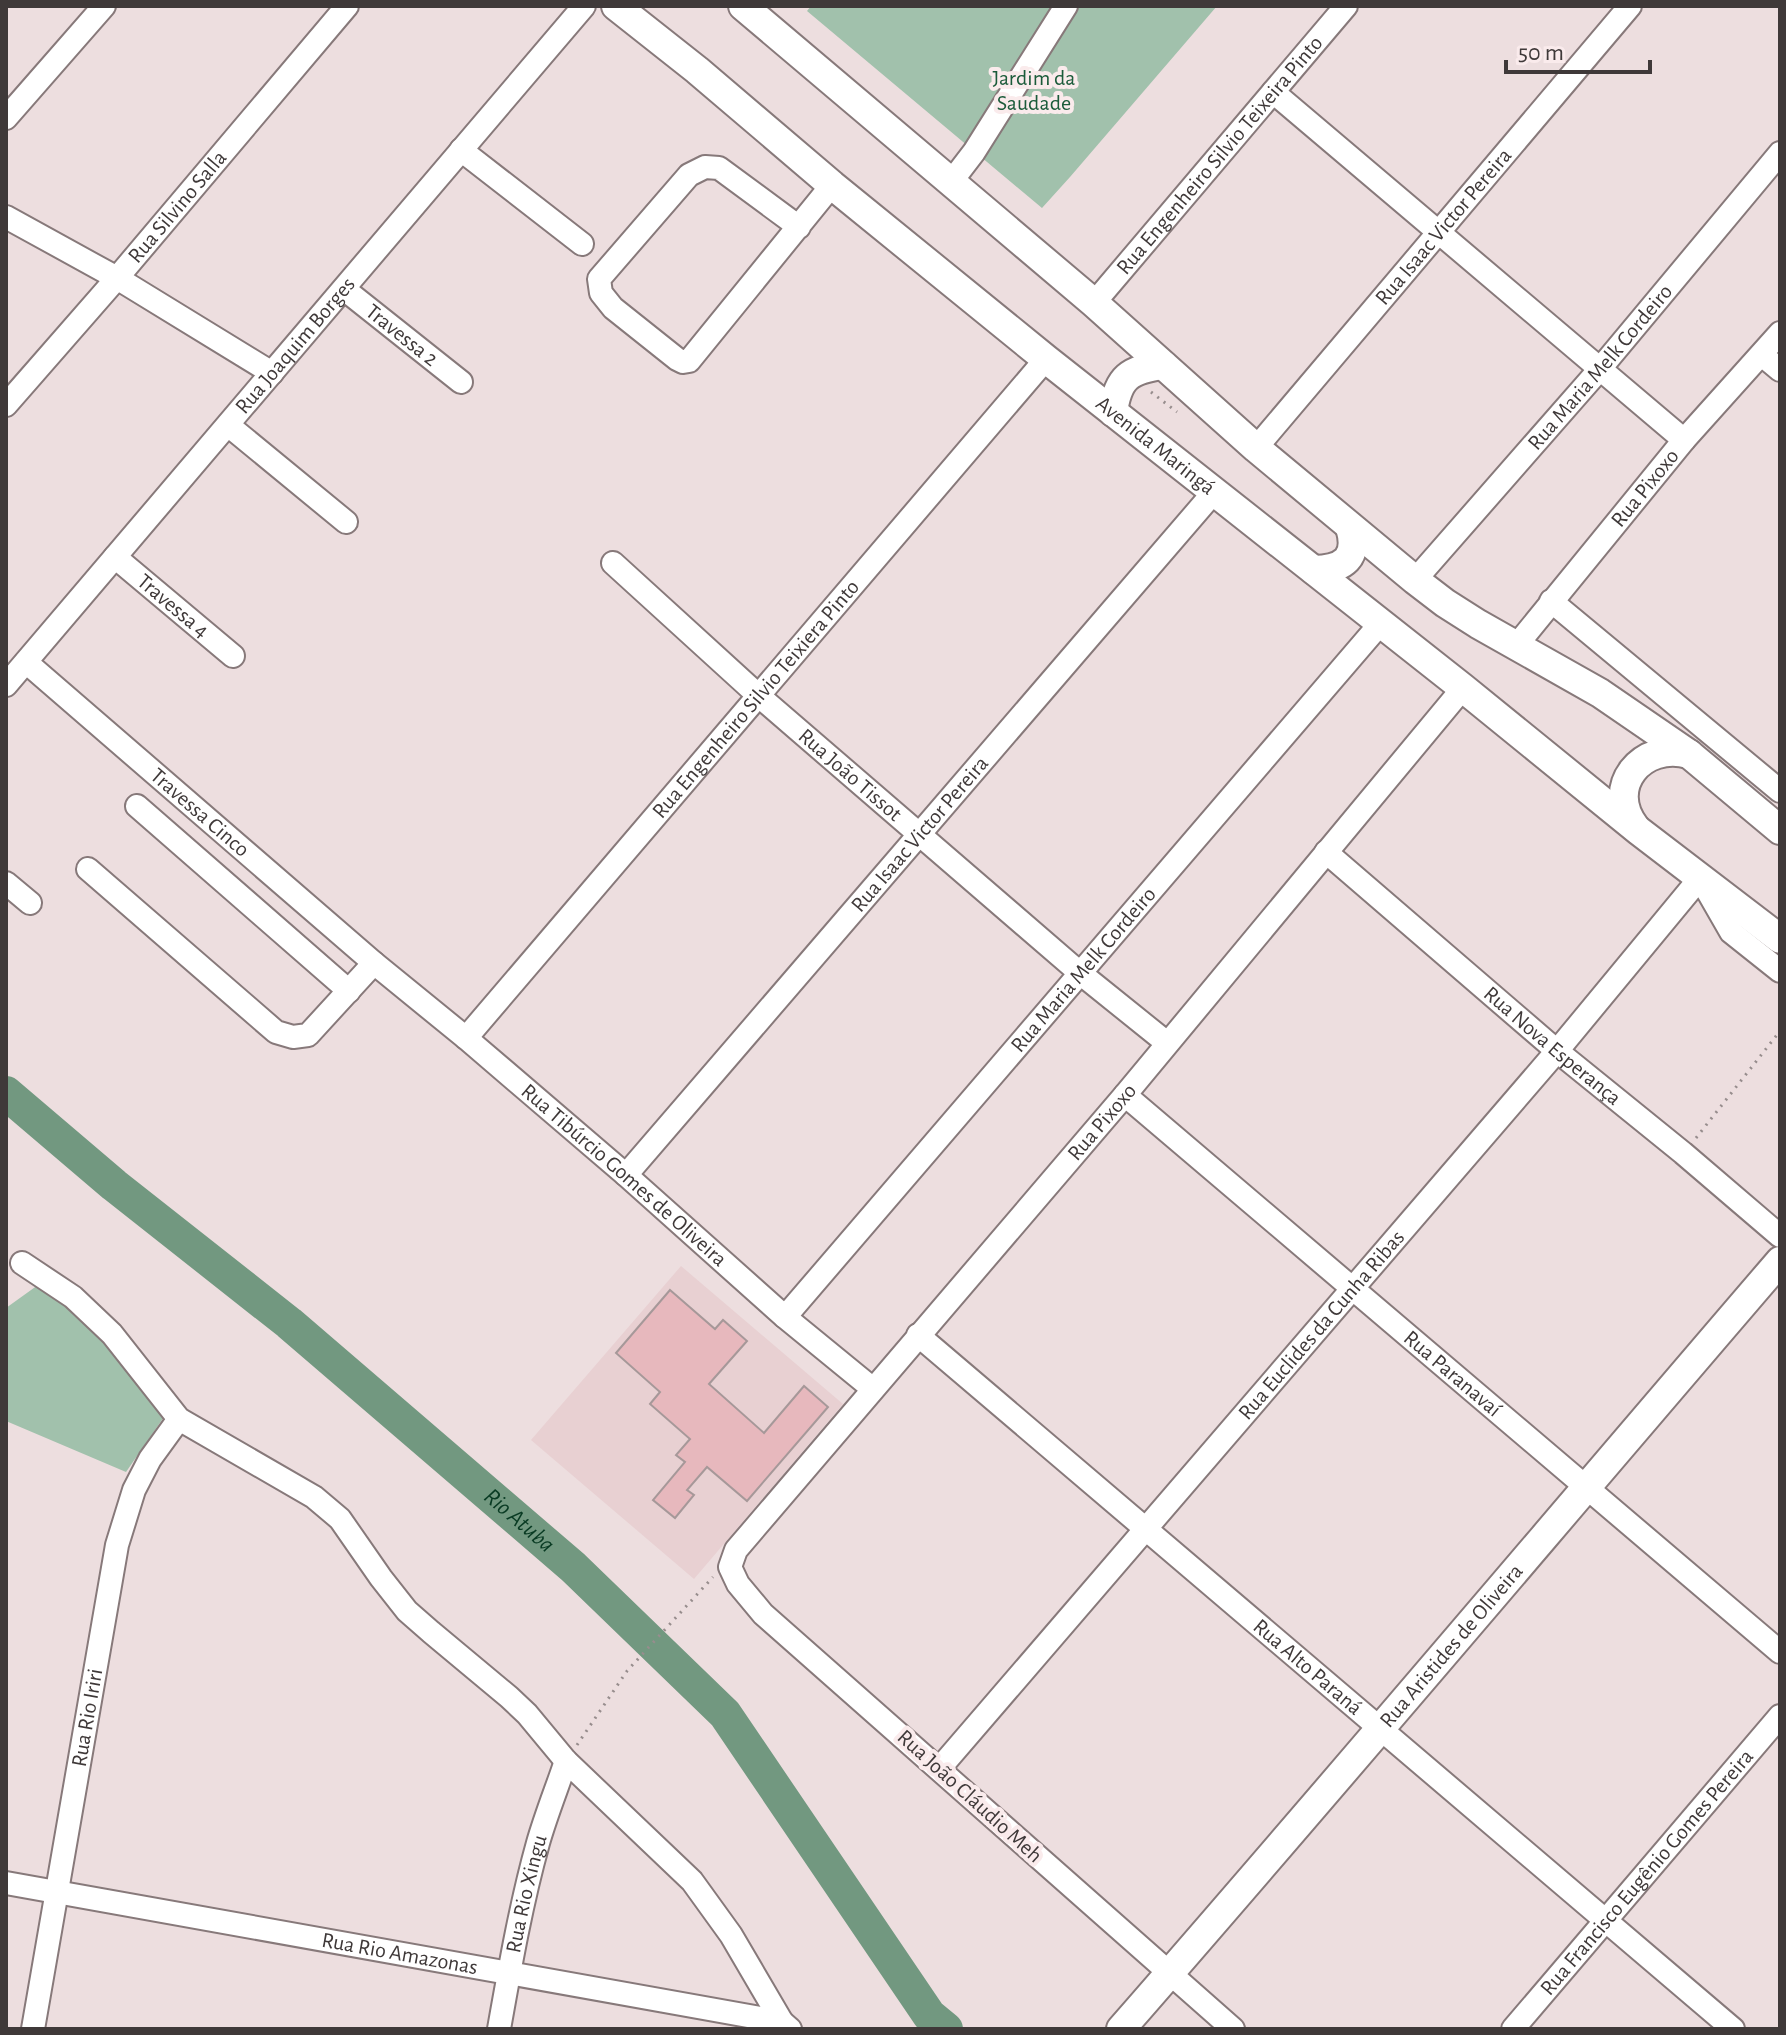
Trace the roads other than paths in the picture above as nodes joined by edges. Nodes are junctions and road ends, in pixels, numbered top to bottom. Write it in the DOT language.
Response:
graph roads {
  1 [pos="104,6"];
  2 [pos="347,6"];
  3 [pos="584,6"];
  4 [pos="616,6"];
  5 [pos="743,6"];
  6 [pos="1066,6"];
  7 [pos="1346,6"];
  8 [pos="1630,6"];
  9 [pos="1273,92"];
  10 [pos="6,118"];
  11 [pos="461,150"];
  12 [pos="1780,153"];
  13 [pos="951,182"];
  14 [pos="832,185"];
  15 [pos="6,217"];
  16 [pos="799,227"];
  17 [pos="1438,231"];
  18 [pos="582,244"];
  19 [pos="117,278"];
  20 [pos="344,289"];
  21 [pos="1094,303"];
  22 [pos="1780,333"];
  23 [pos="1762,355"];
  24 [pos="1046,359"];
  25 [pos="1163,365"];
  26 [pos="1599,370"];
  27 [pos="1780,370"];
  28 [pos="272,373"];
  29 [pos="461,382"];
  30 [pos="6,405"];
  31 [pos="1113,412"];
  32 [pos="228,425"];
  33 [pos="1684,440"];
  34 [pos="1256,448"];
  35 [pos="1214,492"];
  36 [pos="346,522"];
  37 [pos="1350,527"];
  38 [pos="115,557"];
  39 [pos="613,563"];
  40 [pos="1314,570"];
  41 [pos="1415,580"];
  42 [pos="1551,601"];
  43 [pos="1380,624"];
  44 [pos="1516,646"];
  45 [pos="233,656"];
  46 [pos="26,662"];
  47 [pos="6,685"];
  48 [pos="1463,688"];
  49 [pos="759,696"];
  50 [pos="1689,754"];
  51 [pos="1779,787"];
  52 [pos="137,806"];
  53 [pos="1757,811"];
  54 [pos="1780,830"];
  55 [pos="1639,831"];
  56 [pos="919,833"];
  57 [pos="1326,852"];
  58 [pos="88,869"];
  59 [pos="1700,878"];
  60 [pos="6,883"];
  61 [pos="30,903"];
  62 [pos="1780,939"];
  63 [pos="374,963"];
  64 [pos="1780,971"];
  65 [pos="1080,973"];
  66 [pos="349,991"];
  67 [pos="466,1038"];
  68 [pos="1167,1043"];
  69 [pos="1557,1051"];
  70 [pos="1125,1095"];
  71 [pos="626,1175"];
  72 [pos="1780,1236"];
  73 [pos="1780,1261"];
  74 [pos="22,1263"];
  75 [pos="1353,1287"];
  76 [pos="785,1317"];
  77 [pos="918,1335"];
  78 [pos="873,1389"];
  79 [pos="179,1419"];
  80 [pos="1586,1486"];
  81 [pos="1147,1529"];
  82 [pos="736,1550"];
  83 [pos="1780,1652"];
  84 [pos="1780,1716"];
  85 [pos="1381,1729"];
  86 [pos="566,1761"];
  87 [pos="939,1769"];
  88 [pos="6,1883"];
  89 [pos="57,1892"];
  90 [pos="1606,1921"];
  91 [pos="508,1973"];
  92 [pos="1169,1974"];
  93 [pos="786,2026"];
  94 [pos="33,2029"];
  95 [pos="499,2029"];
  96 [pos="1121,2029"];
  97 [pos="1233,2029"];
  98 [pos="1513,2029"];
  99 [pos="1733,2029"];
  1 -- 10 [label="street"];
  2 -- 19 [label="street, Rua Silvino Salla"];
  3 -- 11 [label="street, Rua Joaquim Borges"];
  4 -- 14 [label="main road, Avenida Maringá"];
  5 -- 13 [label="main road"];
  6 -- 13 [label="street"];
  7 -- 9 [label="street, Rua Engenheiro Silvio Teixeira Pinto"];
  8 -- 17 [label="street, Rua Isaac Victor Pereira"];
  9 -- 17 [label="street"];
  9 -- 21 [label="street, Rua Engenheiro Silvio Teixeira Pinto"];
  11 -- 18 [label="street"];
  11 -- 20 [label="street, Rua Joaquim Borges"];
  12 -- 26 [label="street, Rua Maria Melk Cordeiro"];
  13 -- 21 [label="main road"];
  14 -- 16 [label="street"];
  14 -- 24 [label="main road, Avenida Maringá"];
  15 -- 19 [label="street"];
  16 -- 16 [label="street"];
  17 -- 26 [label="street"];
  17 -- 34 [label="street, Rua Isaac Victor Pereira"];
  19 -- 28 [label="street"];
  19 -- 30 [label="street, Rua Silvino Salla"];
  20 -- 28 [label="street, Rua Joaquim Borges"];
  20 -- 29 [label="street, Travessa 2"];
  21 -- 25 [label="main road"];
  22 -- 23 [label="street, Rua Pixoxo"];
  23 -- 27 [label="street"];
  23 -- 33 [label="street, Rua Pixoxo"];
  24 -- 31 [label="main road, Avenida Maringá"];
  24 -- 49 [label="street, Rua Engenheiro Silvio Teixiera Pinto"];
  25 -- 31 [label="main road"];
  25 -- 34 [label="main road"];
  26 -- 33 [label="street"];
  26 -- 41 [label="street, Rua Maria Melk Cordeiro"];
  28 -- 32 [label="street, Rua Joaquim Borges"];
  31 -- 35 [label="main road, Avenida Maringá"];
  32 -- 36 [label="street"];
  32 -- 38 [label="street, Rua Joaquim Borges"];
  33 -- 42 [label="street, Rua Pixoxo"];
  34 -- 37 [label="main road"];
  35 -- 40 [label="main road, Avenida Maringá"];
  35 -- 56 [label="street, Rua Isaac Victor Pereira"];
  37 -- 40 [label="main road"];
  37 -- 41 [label="main road"];
  38 -- 45 [label="street, Travessa 4"];
  38 -- 46 [label="street, Rua Joaquim Borges"];
  39 -- 49 [label="street, Rua João Tissot"];
  40 -- 43 [label="main road, Avenida Maringá"];
  41 -- 44 [label="main road"];
  42 -- 44 [label="street, Rua Pixoxo"];
  42 -- 51 [label="street"];
  43 -- 48 [label="main road, Avenida Maringá"];
  43 -- 65 [label="street, Rua Maria Melk Cordeiro"];
  44 -- 50 [label="main road"];
  46 -- 47 [label="street, Rua Joaquim Borges"];
  46 -- 63 [label="street, Travessa Cinco"];
  48 -- 55 [label="main road, Avenida Maringá"];
  48 -- 57 [label="street, Rua Pixoxo"];
  49 -- 56 [label="street, Rua João Tissot"];
  49 -- 67 [label="street, Rua Engenheiro Silvio Teixiera Pinto"];
  50 -- 53 [label="main road"];
  50 -- 55 [label="main road"];
  51 -- 53 [label="street"];
  52 -- 66 [label="street"];
  53 -- 54 [label="main road"];
  55 -- 59 [label="main road, Avenida Maringá"];
  56 -- 65 [label="street, Rua João Tissot"];
  56 -- 71 [label="street, Rua Isaac Victor Pereira"];
  57 -- 68 [label="street, Rua Pixoxo"];
  57 -- 69 [label="street, Rua Nova Esperança"];
  58 -- 66 [label="street"];
  59 -- 62 [label="main road, Avenida Maringá"];
  59 -- 64 [label="street, Avenida Maringá"];
  59 -- 69 [label="street, Rua Euclides da Cunha Ribas"];
  60 -- 61 [label="street"];
  63 -- 66 [label="street"];
  63 -- 67 [label="street, Rua Tibúrcio Gomes de Oliveira"];
  65 -- 68 [label="street, Rua João Tissot"];
  65 -- 76 [label="street, Rua Maria Melk Cordeiro"];
  67 -- 71 [label="street, Rua Tibúrcio Gomes de Oliveira"];
  68 -- 70 [label="street, Rua Pixoxo"];
  69 -- 72 [label="street, Rua Nova Esperança"];
  69 -- 75 [label="street, Rua Euclides da Cunha Ribas"];
  70 -- 75 [label="street, Rua Paranavaí"];
  70 -- 77 [label="street, Rua Pixoxo"];
  71 -- 76 [label="street, Rua Tibúrcio Gomes de Oliveira"];
  73 -- 80 [label="main road, Rua Aristides de Oliveira"];
  74 -- 79 [label="street"];
  75 -- 80 [label="street, Rua Paranavaí"];
  75 -- 81 [label="street, Rua Euclides da Cunha Ribas"];
  76 -- 78 [label="street, Rua Tibúrcio Gomes de Oliveira"];
  77 -- 78 [label="street, Rua Pixoxo"];
  77 -- 81 [label="street, Rua Alto Paraná"];
  78 -- 82 [label="street, Rua Pixoxo"];
  79 -- 86 [label="street"];
  79 -- 89 [label="street, Rua Rio Iriri"];
  80 -- 83 [label="street, Rua Paranavaí"];
  80 -- 85 [label="main road, Rua Aristides de Oliveira"];
  81 -- 85 [label="street, Rua Alto Paraná"];
  81 -- 87 [label="street, Rua Euclides da Cunha Ribas"];
  82 -- 87 [label="street, Rua João Cláudio Meh"];
  84 -- 90 [label="street, Rua Francisco Eugênio Gomes Pereira"];
  85 -- 90 [label="street, Rua Alto Paraná"];
  85 -- 92 [label="main road, Rua Aristides de Oliveira"];
  86 -- 91 [label="street, Rua Rio Xingu"];
  86 -- 93 [label="street"];
  87 -- 92 [label="street, Rua João Cláudio Meh"];
  88 -- 89 [label="street, Rua Rio Amazonas"];
  89 -- 91 [label="street, Rua Rio Amazonas"];
  89 -- 94 [label="street, Rua Rio Iriri"];
  90 -- 98 [label="street, Rua Francisco Eugênio Gomes Pereira"];
  90 -- 99 [label="street, Rua Alto Paraná"];
  91 -- 93 [label="street, Rua Rio Amazonas"];
  91 -- 95 [label="street, Rua Rio Xingu"];
  92 -- 96 [label="main road, Rua Aristides de Oliveira"];
  92 -- 97 [label="street, Rua João Cláudio Meh"];
}
